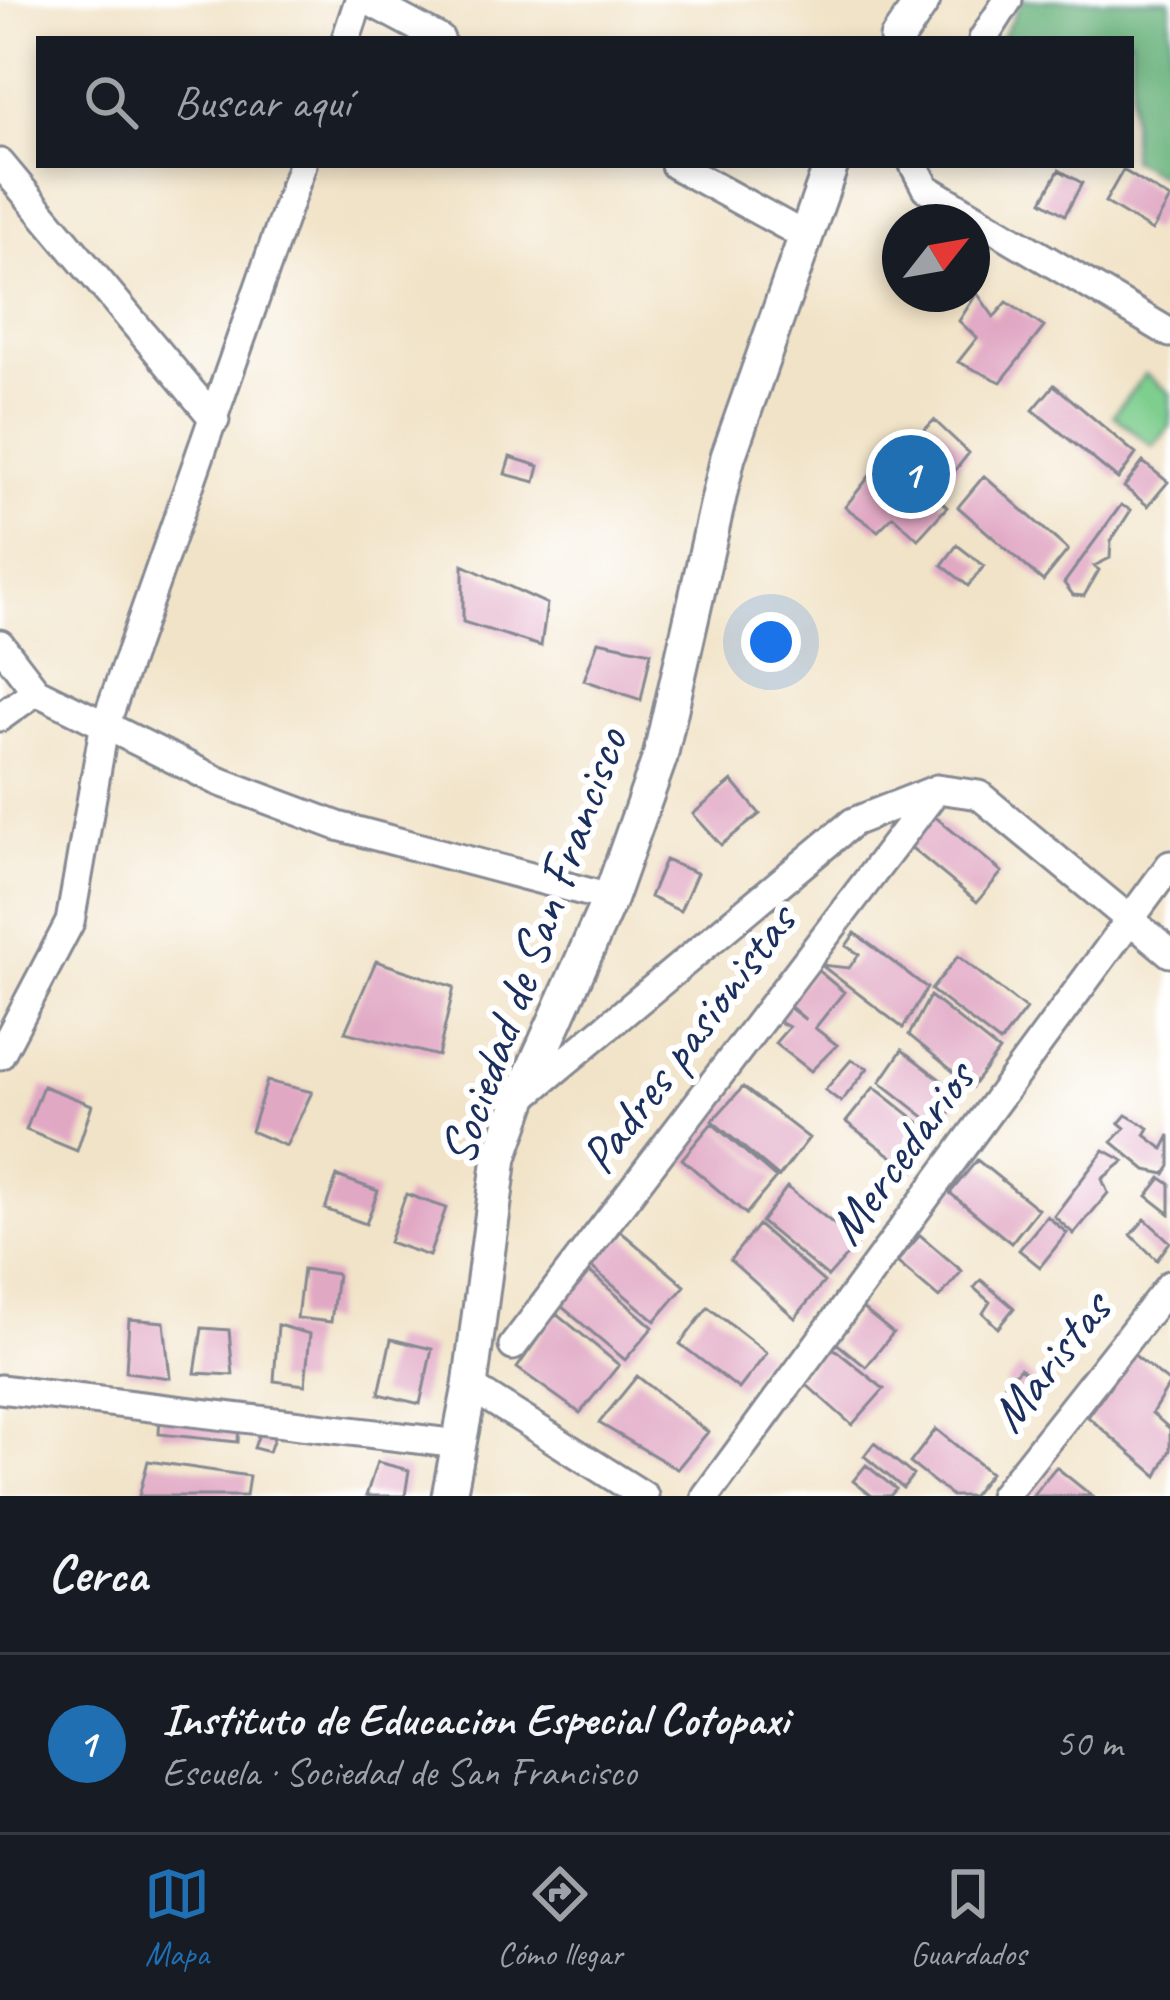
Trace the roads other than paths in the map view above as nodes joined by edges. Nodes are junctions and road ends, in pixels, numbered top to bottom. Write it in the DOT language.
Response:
graph roads {
  1 [pos="363,0"];
  2 [pos="922,0"];
  3 [pos="1008,0"];
  4 [pos="347,36"];
  5 [pos="434,36"];
  6 [pos="899,36"];
  7 [pos="985,36"];
  8 [pos="0,163"];
  9 [pos="301,168"];
  10 [pos="680,168"];
  11 [pos="830,168"];
  12 [pos="916,168"];
  13 [pos="803,235"];
  14 [pos="1170,333"];
  15 [pos="215,420"];
  16 [pos="0,644"];
  17 [pos="36,691"];
  18 [pos="0,717"];
  19 [pos="104,728"];
  20 [pos="937,789"];
  21 [pos="1170,865"];
  22 [pos="610,898"];
  23 [pos="1130,921"];
  24 [pos="1170,952"];
  25 [pos="0,1055"];
  26 [pos="520,1100"];
  27 [pos="1170,1285"];
  28 [pos="513,1346"];
  29 [pos="470,1386"];
  30 [pos="0,1389"];
  31 [pos="459,1444"];
  32 [pos="449,1496"];
  33 [pos="644,1496"];
  34 [pos="706,1496"];
  35 [pos="1003,1496"];
  1 -- 4 [label="street"];
  1 -- 5 [label="street"];
  2 -- 6 [label="street"];
  3 -- 7 [label="street"];
  8 -- 15 [label="street"];
  9 -- 15 [label="street"];
  10 -- 13 [label="street"];
  11 -- 13 [label="street, Sociedad de San Francisco"];
  12 -- 14 [label="street"];
  13 -- 22 [label="street, Sociedad de San Francisco"];
  15 -- 19 [label="street"];
  16 -- 17 [label="street"];
  17 -- 18 [label="street"];
  17 -- 19 [label="street"];
  19 -- 22 [label="street"];
  19 -- 25 [label="street"];
  20 -- 23 [label="street"];
  20 -- 26 [label="street"];
  20 -- 28 [label="street, Padres pasionistas"];
  21 -- 23 [label="street, Mercedarios"];
  22 -- 26 [label="street, Sociedad de San Francisco"];
  23 -- 24 [label="street"];
  23 -- 34 [label="street, Mercedarios"];
  26 -- 29 [label="street, Sociedad de San Francisco"];
  27 -- 35 [label="street, Maristas"];
  29 -- 31 [label="street, Sociedad de San Francisco"];
  29 -- 33 [label="street"];
  30 -- 31 [label="street"];
  31 -- 32 [label="street, Sociedad de San Francisco"];
}
